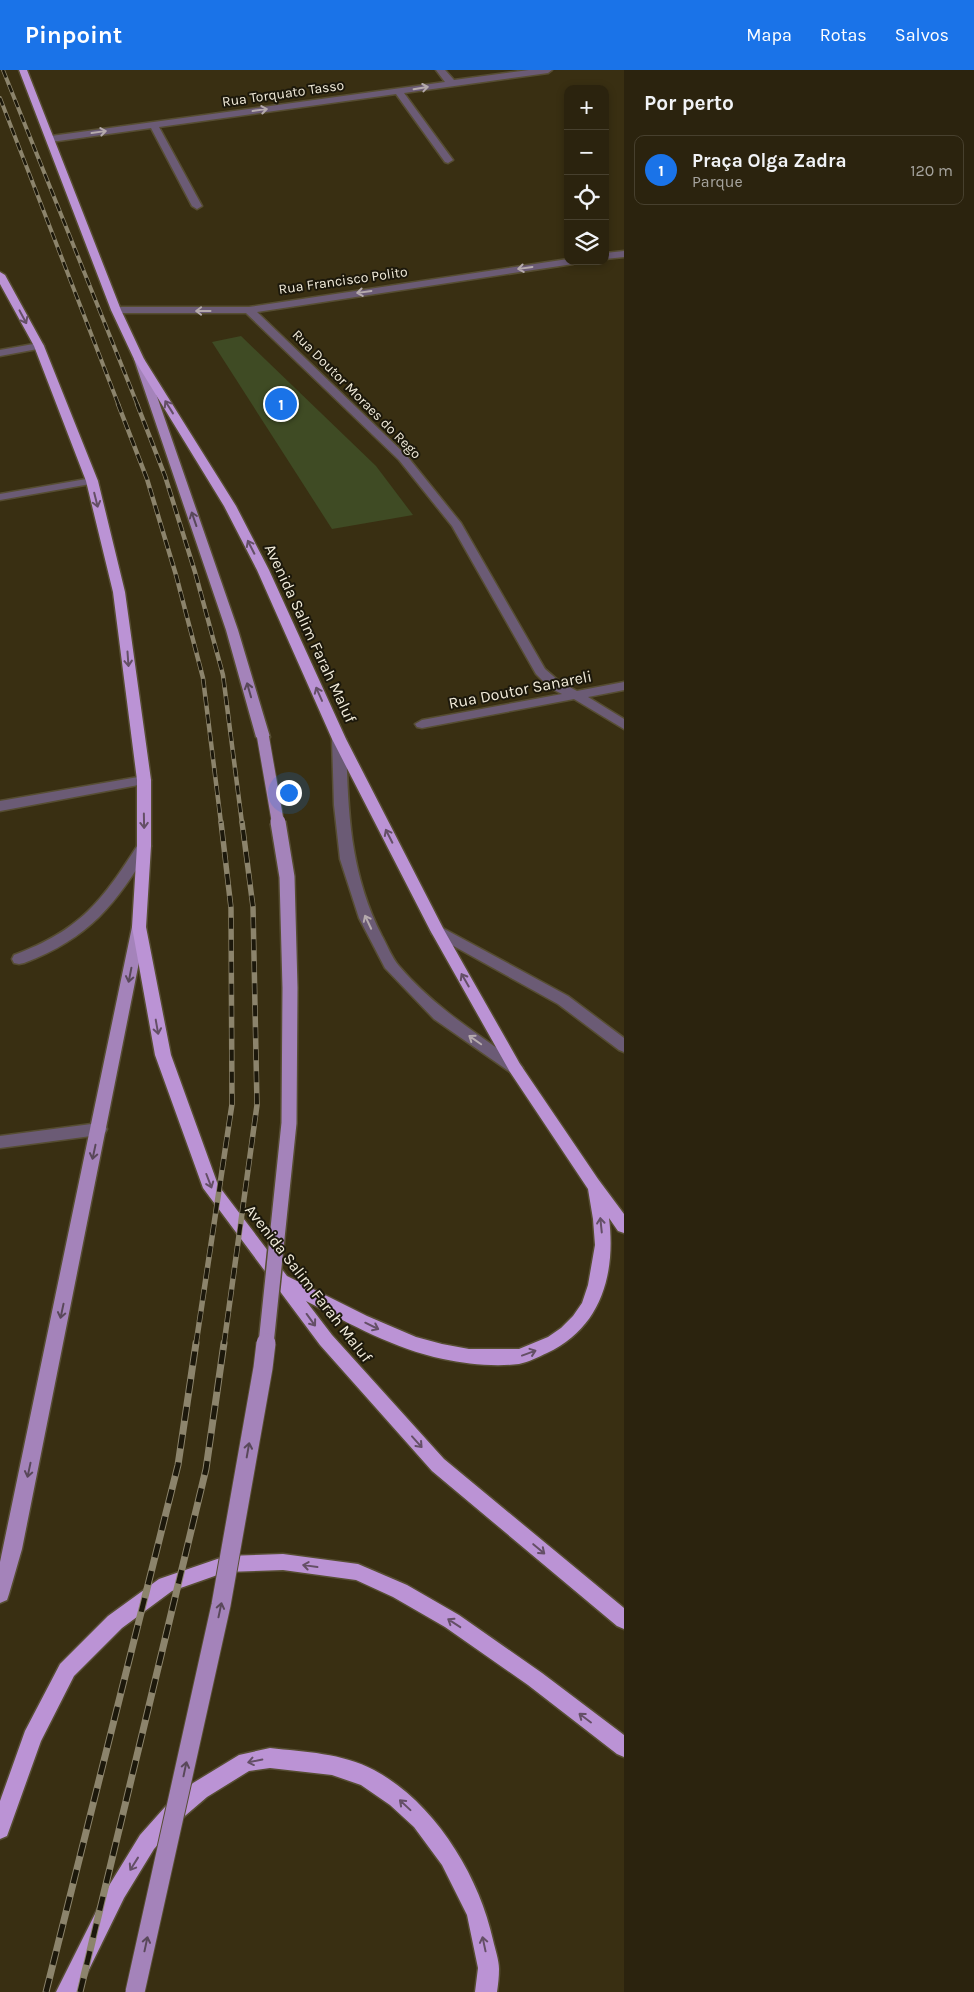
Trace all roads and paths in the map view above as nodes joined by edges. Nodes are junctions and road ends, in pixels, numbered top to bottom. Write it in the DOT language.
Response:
graph roads {
  1 [pos="24,70"];
  2 [pos="440,70"];
  3 [pos="548,70"];
  4 [pos="451,83"];
  5 [pos="398,91"];
  6 [pos="154,125"];
  7 [pos="51,139"];
  8 [pos="448,160"];
  9 [pos="198,206"];
  10 [pos="624,254"];
  11 [pos="609,256"];
  12 [pos="564,262"];
  13 [pos="0,274"];
  14 [pos="116,310"];
  15 [pos="249,310"];
  16 [pos="39,346"];
  17 [pos="0,353"];
  18 [pos="139,359"];
  19 [pos="92,481"];
  20 [pos="0,497"];
  21 [pos="624,686"];
  22 [pos="576,696"];
  23 [pos="422,724"];
  24 [pos="624,725"];
  25 [pos="339,739"];
  26 [pos="144,780"];
  27 [pos="0,806"];
  28 [pos="144,846"];
  29 [pos="139,927"];
  30 [pos="437,930"];
  31 [pos="19,959"];
  32 [pos="624,1046"];
  33 [pos="515,1068"];
  34 [pos="99,1129"];
  35 [pos="0,1142"];
  36 [pos="592,1183"];
  37 [pos="624,1226"];
  38 [pos="282,1280"];
  39 [pos="6,1550"];
  40 [pos="0,1594"];
  41 [pos="624,1620"];
  42 [pos="624,1747"];
  43 [pos="0,1829"];
  44 [pos="68,1992"];
  45 [pos="135,1992"];
  46 [pos="486,1992"];
  1 -- 7 [label="highway, Avenida Salim Farah Maluf"];
  2 -- 4 [label="street"];
  3 -- 4 [label="street, Rua Torquato Tasso"];
  5 -- 4 [label="street, Rua Torquato Tasso, one-way"];
  6 -- 5 [label="street, Rua Torquato Tasso, one-way"];
  5 -- 8 [label="street"];
  7 -- 6 [label="street, Rua Torquato Tasso, one-way"];
  6 -- 9 [label="street"];
  7 -- 14 [label="highway, Avenida Salim Farah Maluf"];
  10 -- 11 [label="street"];
  12 -- 15 [label="street, Rua Francisco Polito, one-way"];
  13 -- 16 [label="highway, Avenida Salim Farah Maluf, one-way"];
  15 -- 14 [label="street, Rua Francisco Polito, one-way"];
  14 -- 18 [label="highway, Avenida Salim Farah Maluf"];
  15 -- 22 [label="street, Rua Doutor Moraes do Rego"];
  16 -- 17 [label="street"];
  16 -- 19 [label="highway, Avenida Salim Farah Maluf"];
  25 -- 18 [label="highway, Avenida Salim Farah Maluf, one-way"];
  45 -- 18 [label="main road, one-way, bridge"];
  19 -- 20 [label="street"];
  19 -- 26 [label="highway, Avenida Salim Farah Maluf, one-way"];
  21 -- 22 [label="street, Rua Doutor Sanareli"];
  22 -- 23 [label="street, Rua Doutor Sanareli"];
  22 -- 24 [label="street, Rua Doutor Moraes do Rego"];
  30 -- 25 [label="highway, Avenida Salim Farah Maluf, one-way"];
  33 -- 25 [label="street, one-way"];
  26 -- 27 [label="street"];
  26 -- 28 [label="highway, Avenida Salim Farah Maluf, one-way"];
  28 -- 29 [label="highway, Avenida Salim Farah Maluf"];
  28 -- 31 [label="street"];
  29 -- 34 [label="main road, one-way"];
  29 -- 38 [label="highway, Avenida Salim Farah Maluf, one-way"];
  30 -- 32 [label="street"];
  33 -- 30 [label="highway, Avenida Salim Farah Maluf, one-way"];
  33 -- 36 [label="highway, Avenida Salim Farah Maluf"];
  34 -- 35 [label="street"];
  34 -- 39 [label="main road, one-way"];
  36 -- 37 [label="highway, Avenida Salim Farah Maluf"];
  38 -- 36 [label="highway, one-way"];
  38 -- 41 [label="highway, Avenida Salim Farah Maluf, one-way"];
  39 -- 40 [label="main road"];
  42 -- 43 [label="highway, one-way"];
  46 -- 44 [label="highway, one-way"];
}
